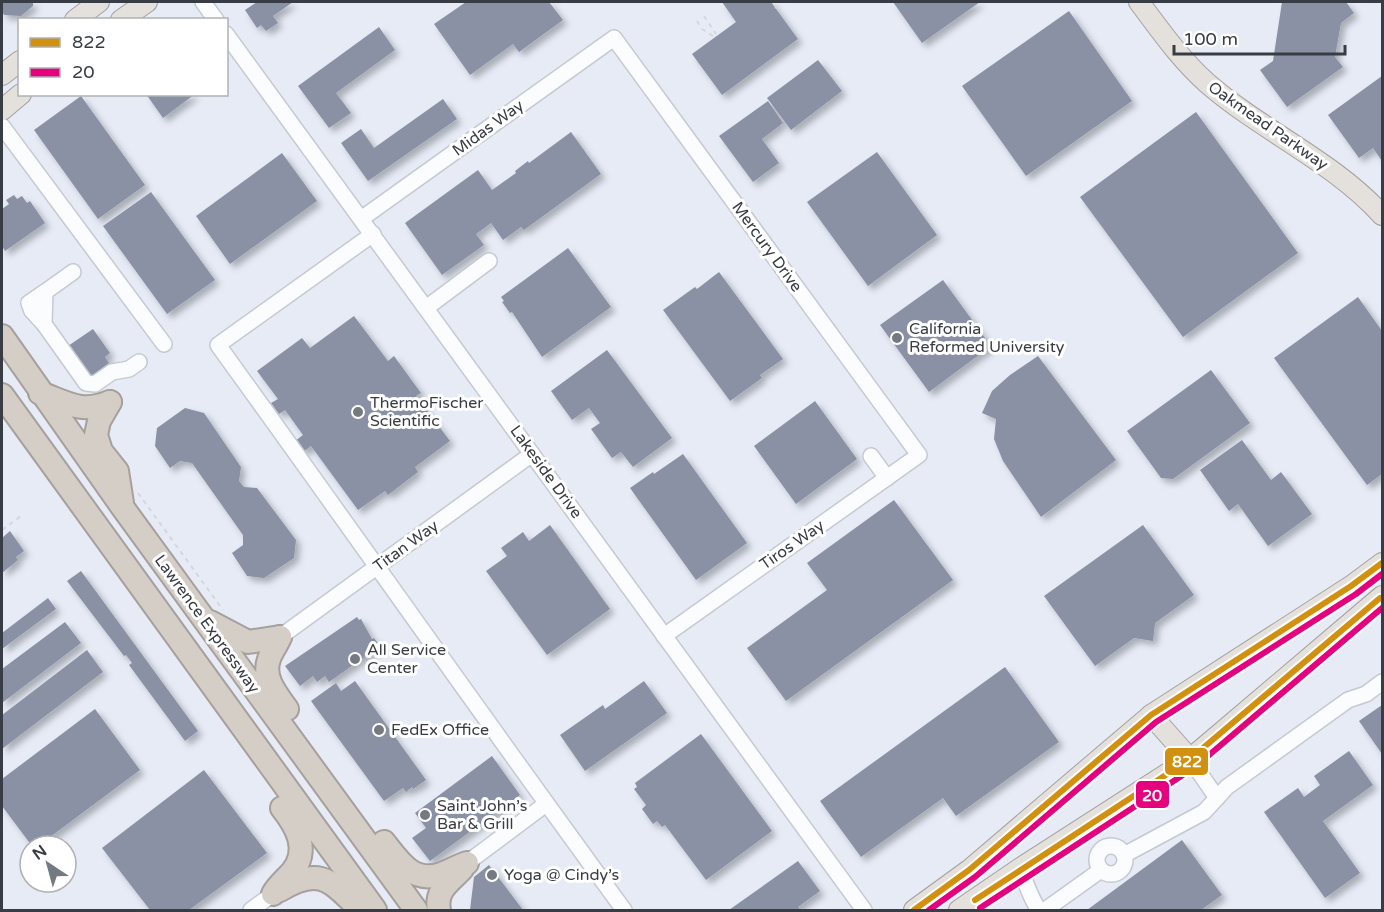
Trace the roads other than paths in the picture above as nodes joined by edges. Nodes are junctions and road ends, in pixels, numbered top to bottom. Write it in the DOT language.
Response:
graph roads {
  1 [pos="99,2"];
  2 [pos="147,2"];
  3 [pos="202,2"];
  4 [pos="1139,2"];
  5 [pos="78,18"];
  6 [pos="124,18"];
  7 [pos="214,18"];
  8 [pos="228,37"];
  9 [pos="614,38"];
  10 [pos="18,63"];
  11 [pos="2,75"];
  12 [pos="19,96"];
  13 [pos="2,110"];
  14 [pos="2,126"];
  15 [pos="1383,215"];
  16 [pos="361,219"];
  17 [pos="373,234"];
  18 [pos="489,261"];
  19 [pos="73,272"];
  20 [pos="426,308"];
  21 [pos="2,336"];
  22 [pos="164,344"];
  23 [pos="140,362"];
  24 [pos="40,393"];
  25 [pos="2,395"];
  26 [pos="532,454"];
  27 [pos="919,455"];
  28 [pos="870,456"];
  29 [pos="887,478"];
  30 [pos="123,508"];
  31 [pos="1383,563"];
  32 [pos="378,566"];
  33 [pos="1383,596"];
  34 [pos="204,619"];
  35 [pos="664,636"];
  36 [pos="280,637"];
  37 [pos="1383,682"];
  38 [pos="1151,715"];
  39 [pos="304,757"];
  40 [pos="1190,759"];
  41 [pos="274,771"];
  42 [pos="1217,798"];
  43 [pos="546,804"];
  44 [pos="355,827"];
  45 [pos="467,863"];
  46 [pos="1019,869"];
  47 [pos="273,894"];
  48 [pos="251,910"];
  49 [pos="362,910"];
  50 [pos="375,910"];
  51 [pos="416,910"];
  52 [pos="439,910"];
  53 [pos="624,910"];
  54 [pos="864,910"];
  55 [pos="915,910"];
  56 [pos="959,910"];
  57 [pos="1039,910"];
  58 [pos="1045,910"];
  1 -- 5 [label="main road"];
  2 -- 6 [label="main road"];
  3 -- 7 [label="street"];
  4 -- 15 [label="main road, Oakmead Parkway"];
  8 -- 16 [label="street, Lakeside Drive"];
  9 -- 16 [label="street, Midas Way"];
  9 -- 27 [label="street, Mercury Drive"];
  10 -- 11 [label="main road"];
  12 -- 13 [label="main road"];
  14 -- 22 [label="street"];
  16 -- 17 [label="street, Lakeside Drive"];
  17 -- 20 [label="street, Lakeside Drive"];
  17 -- 32 [label="street"];
  18 -- 20 [label="street"];
  19 -- 23 [label="street"];
  20 -- 26 [label="street, Lakeside Drive"];
  21 -- 24 [label="highway, Lawrence Expressway"];
  24 -- 30 [label="highway, Lawrence Expressway"];
  24 -- 30 [label="highway"];
  25 -- 41 [label="highway, Lawrence Expressway"];
  26 -- 32 [label="street, Titan Way"];
  26 -- 35 [label="street, Lakeside Drive"];
  27 -- 29 [label="street, Tiros Way"];
  28 -- 29 [label="street"];
  29 -- 35 [label="street, Tiros Way"];
  30 -- 34 [label="highway, Lawrence Expressway"];
  31 -- 38 [label="main road"];
  32 -- 36 [label="street, Titan Way"];
  32 -- 43 [label="street"];
  33 -- 40 [label="main road"];
  34 -- 36 [label="highway"];
  34 -- 39 [label="highway, Lawrence Expressway"];
  35 -- 54 [label="street, Lakeside Drive"];
  36 -- 39 [label="highway"];
  37 -- 42 [label="street"];
  38 -- 40 [label="main road"];
  38 -- 55 [label="main road"];
  39 -- 44 [label="highway, Lawrence Expressway"];
  40 -- 42 [label="street"];
  40 -- 46 [label="main road"];
  41 -- 47 [label="highway"];
  41 -- 50 [label="highway, Lawrence Expressway"];
  42 -- 58 [label="street"];
  43 -- 45 [label="street"];
  43 -- 53 [label="street"];
  44 -- 45 [label="highway"];
  44 -- 51 [label="highway, Lawrence Expressway"];
  45 -- 52 [label="highway"];
  46 -- 56 [label="main road"];
  46 -- 57 [label="street"];
  47 -- 48 [label="street"];
  47 -- 49 [label="highway"];
}
